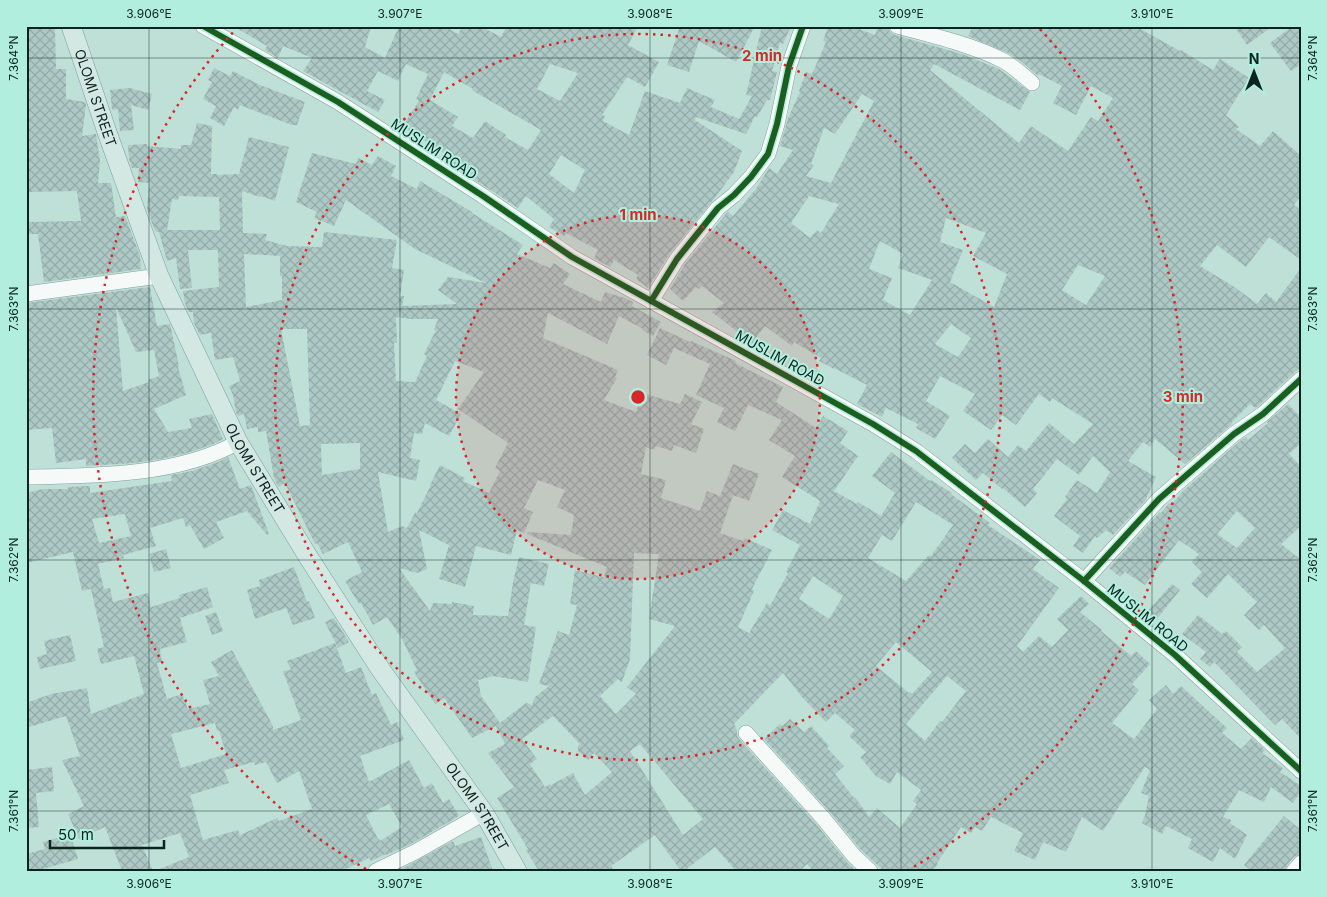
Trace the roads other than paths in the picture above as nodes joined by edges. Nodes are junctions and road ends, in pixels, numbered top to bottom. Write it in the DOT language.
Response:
graph roads {
  1 [pos="71,26"];
  2 [pos="204,26"];
  3 [pos="803,26"];
  4 [pos="897,26"];
  5 [pos="1032,83"];
  6 [pos="159,276"];
  7 [pos="26,294"];
  8 [pos="652,301"];
  9 [pos="1301,379"];
  10 [pos="238,442"];
  11 [pos="26,477"];
  12 [pos="1084,581"];
  13 [pos="746,733"];
  14 [pos="1301,772"];
  15 [pos="484,813"];
  16 [pos="1301,864"];
  17 [pos="376,871"];
  18 [pos="518,871"];
  19 [pos="870,871"];
  20 [pos="1294,871"];
  1 -- 6 [label="main road, OLOMI STREET"];
  2 -- 8 [label="street, MUSLIM ROAD"];
  3 -- 8 [label="street"];
  4 -- 5 [label="street"];
  6 -- 7 [label="street"];
  6 -- 10 [label="main road, OLOMI STREET"];
  8 -- 12 [label="street, MUSLIM ROAD"];
  9 -- 12 [label="street"];
  10 -- 11 [label="street"];
  10 -- 15 [label="main road, OLOMI STREET"];
  12 -- 14 [label="street, MUSLIM ROAD"];
  13 -- 19 [label="street"];
  15 -- 17 [label="street"];
  15 -- 18 [label="main road, OLOMI STREET"];
  16 -- 20 [label="street"];
}
